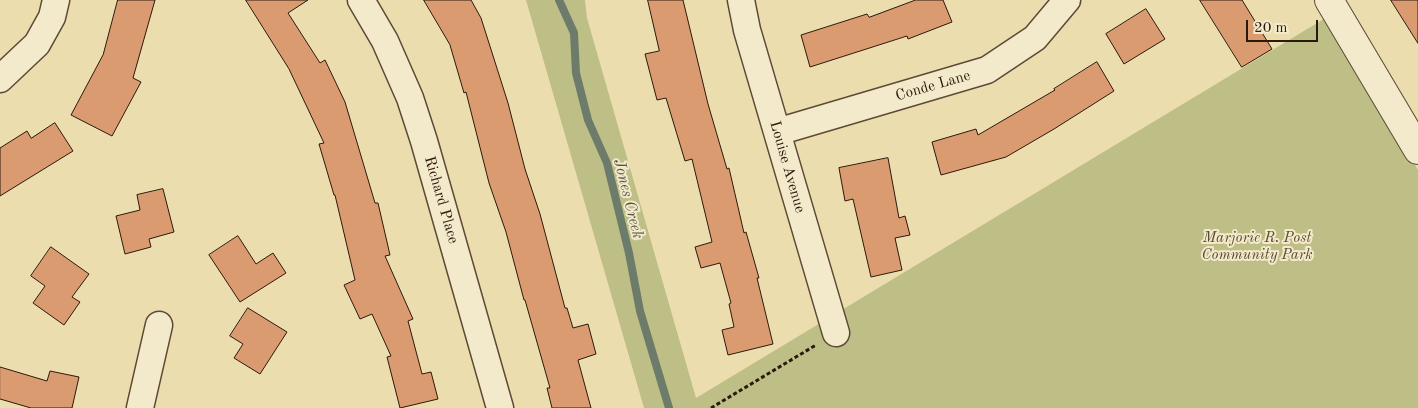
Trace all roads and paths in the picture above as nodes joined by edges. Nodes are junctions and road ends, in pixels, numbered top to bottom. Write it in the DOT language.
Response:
graph roads {
  1 [pos="56,0"];
  2 [pos="361,0"];
  3 [pos="741,0"];
  4 [pos="1067,0"];
  5 [pos="1329,0"];
  6 [pos="0,79"];
  7 [pos="777,132"];
  8 [pos="1418,150"];
  9 [pos="159,325"];
  10 [pos="836,333"];
  11 [pos="140,408"];
  12 [pos="500,408"];
  13 [pos="711,408"];
  1 -- 6 [label="street"];
  2 -- 12 [label="street, Richard Place"];
  3 -- 7 [label="street, Louise Avenue"];
  4 -- 7 [label="street, Conde Lane"];
  5 -- 8 [label="street"];
  7 -- 10 [label="street, Louise Avenue"];
  9 -- 11 [label="street"];
  10 -- 13 [label="path"];
}
